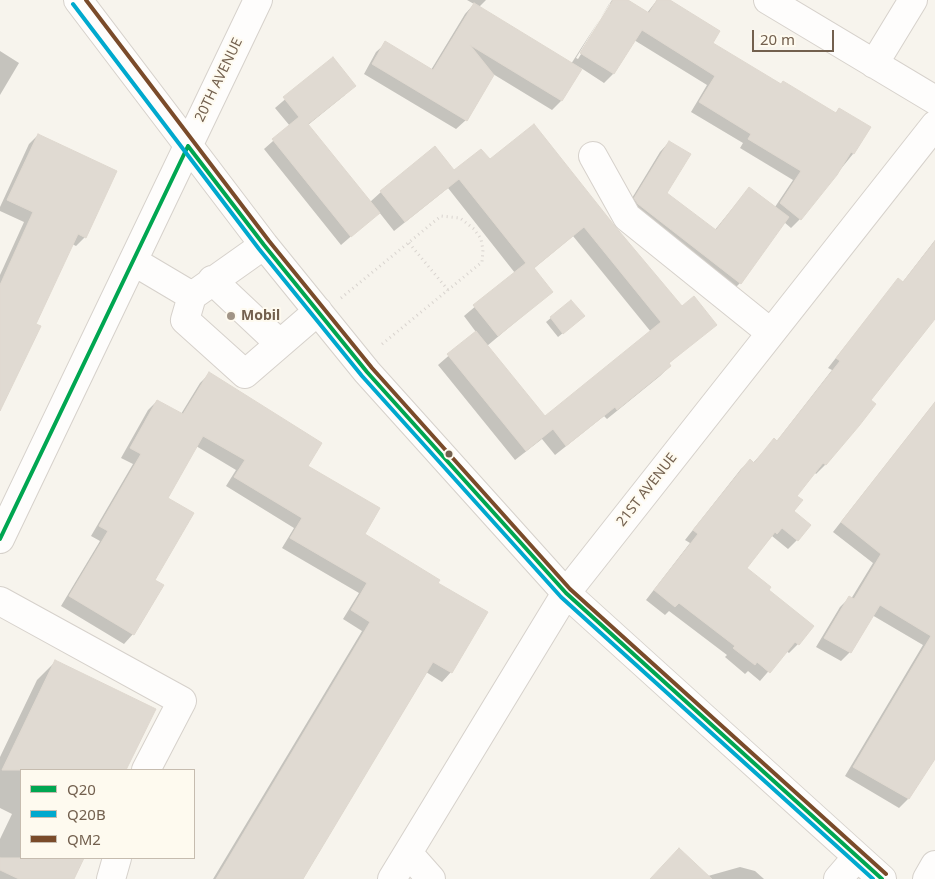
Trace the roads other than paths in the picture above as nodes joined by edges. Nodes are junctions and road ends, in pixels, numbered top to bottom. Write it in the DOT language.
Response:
graph roads {
  1 [pos="78,0"];
  2 [pos="258,0"];
  3 [pos="768,0"];
  4 [pos="913,0"];
  5 [pos="874,64"];
  6 [pos="935,100"];
  7 [pos="935,125"];
  8 [pos="188,146"];
  9 [pos="592,156"];
  10 [pos="264,245"];
  11 [pos="133,261"];
  12 [pos="202,288"];
  13 [pos="329,304"];
  14 [pos="771,333"];
  15 [pos="279,343"];
  16 [pos="0,538"];
  17 [pos="566,593"];
  18 [pos="0,601"];
  19 [pos="147,769"];
  20 [pos="408,853"];
  21 [pos="857,857"];
  22 [pos="117,859"];
  23 [pos="935,865"];
  24 [pos="112,879"];
  25 [pos="392,879"];
  26 [pos="432,879"];
  27 [pos="838,879"];
  28 [pos="882,879"];
  29 [pos="926,879"];
  1 -- 8 [label="street"];
  2 -- 8 [label="street, 20TH AVENUE"];
  3 -- 5 [label="street"];
  4 -- 5 [label="street"];
  5 -- 6 [label="street"];
  7 -- 14 [label="street, 21ST AVENUE"];
  8 -- 10 [label="street"];
  8 -- 11 [label="street, 20TH AVENUE"];
  9 -- 14 [label="street"];
  10 -- 12 [label="street"];
  10 -- 13 [label="street"];
  11 -- 12 [label="street"];
  11 -- 16 [label="street, 20TH AVENUE"];
  12 -- 15 [label="street"];
  12 -- 15 [label="street"];
  13 -- 15 [label="street"];
  13 -- 17 [label="street"];
  14 -- 17 [label="street, 21ST AVENUE"];
  17 -- 20 [label="street, 21ST AVENUE"];
  17 -- 21 [label="street"];
  18 -- 19 [label="street"];
  20 -- 25 [label="street, 21ST AVENUE"];
  20 -- 26 [label="street"];
  21 -- 27 [label="street"];
  21 -- 28 [label="street"];
  22 -- 24 [label="street"];
  23 -- 29 [label="street"];
}
